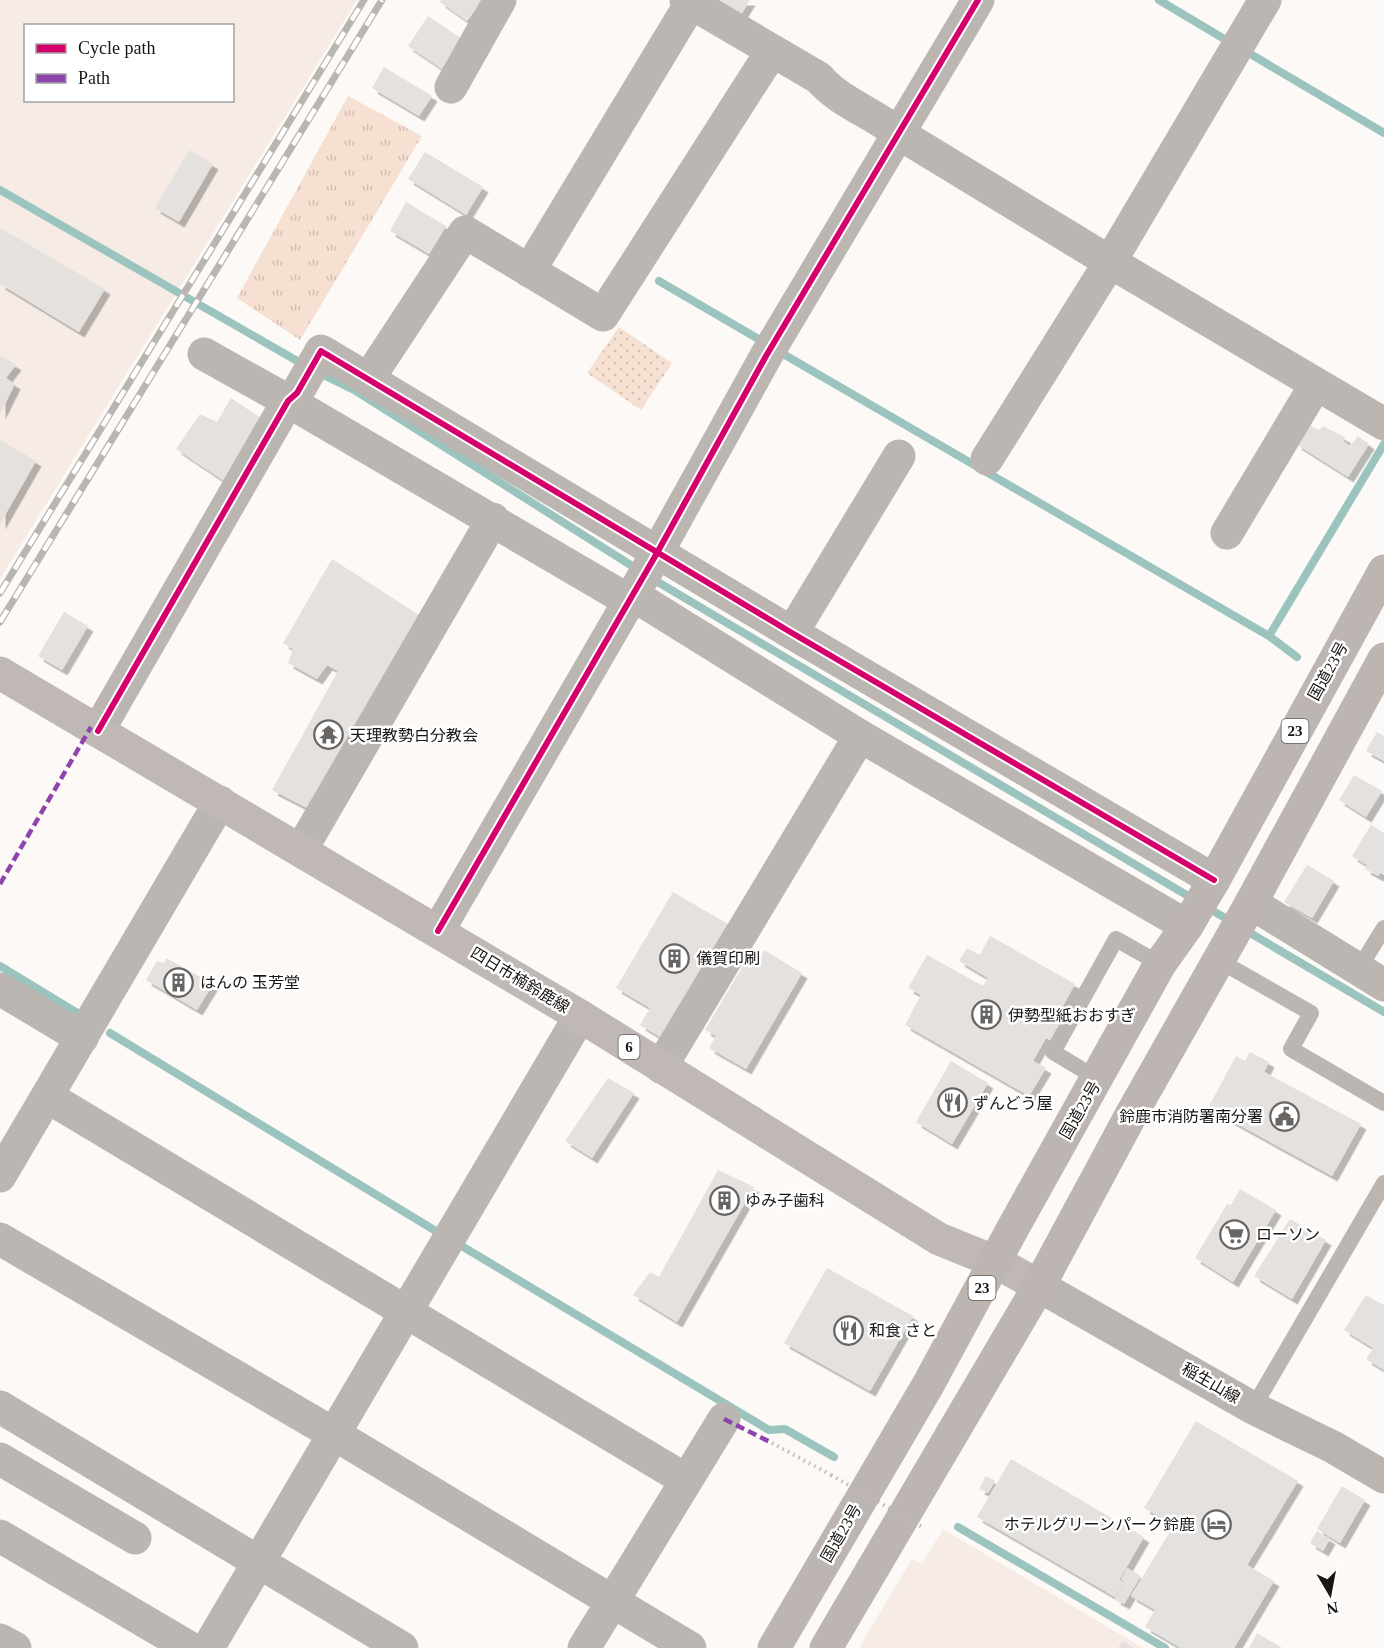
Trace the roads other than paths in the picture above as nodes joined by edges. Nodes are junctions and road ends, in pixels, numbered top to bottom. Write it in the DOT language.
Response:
graph roads {
  1 [pos="501,0"];
  2 [pos="978,0"];
  3 [pos="1265,0"];
  4 [pos="688,1"];
  5 [pos="772,51"];
  6 [pos="451,87"];
  7 [pos="898,133"];
  8 [pos="1110,262"];
  9 [pos="529,270"];
  10 [pos="204,354"];
  11 [pos="369,378"];
  12 [pos="1316,384"];
  13 [pos="293,397"];
  14 [pos="1382,423"];
  15 [pos="899,456"];
  16 [pos="987,459"];
  17 [pos="493,519"];
  18 [pos="1227,533"];
  19 [pos="657,552"];
  20 [pos="1384,571"];
  21 [pos="633,595"];
  22 [pos="792,633"];
  23 [pos="1384,659"];
  24 [pos="0,673"];
  25 [pos="98,731"];
  26 [pos="860,736"];
  27 [pos="220,802"];
  28 [pos="302,850"];
  29 [pos="1210,886"];
  30 [pos="1248,907"];
  31 [pos="1187,926"];
  32 [pos="1384,928"];
  33 [pos="438,931"];
  34 [pos="1223,952"];
  35 [pos="1160,964"];
  36 [pos="1371,978"];
  37 [pos="0,989"];
  38 [pos="580,1017"];
  39 [pos="88,1028"];
  40 [pos="661,1067"];
  41 [pos="1098,1079"];
  42 [pos="48,1097"];
  43 [pos="1384,1103"];
  44 [pos="0,1176"];
  45 [pos="1384,1183"];
  46 [pos="0,1239"];
  47 [pos="996,1262"];
  48 [pos="1039,1286"];
  49 [pos="406,1311"];
  50 [pos="0,1407"];
  51 [pos="1252,1408"];
  52 [pos="724,1419"];
  53 [pos="334,1434"];
  54 [pos="0,1459"];
  55 [pos="1384,1477"];
  56 [pos="686,1480"];
  57 [pos="0,1536"];
  58 [pos="135,1538"];
  59 [pos="258,1562"];
  60 [pos="612,1600"];
  61 [pos="0,1640"];
  62 [pos="15,1648"];
  63 [pos="190,1648"];
  64 [pos="208,1648"];
  65 [pos="402,1648"];
  66 [pos="584,1648"];
  67 [pos="690,1648"];
  68 [pos="774,1648"];
  69 [pos="826,1648"];
  1 -- 6 [label="street"];
  2 -- 7 [label="street"];
  3 -- 8 [label="street"];
  4 -- 5 [label="street"];
  4 -- 9 [label="street"];
  5 -- 7 [label="street"];
  5 -- 9 [label="street"];
  7 -- 8 [label="street"];
  7 -- 19 [label="street"];
  8 -- 12 [label="street"];
  8 -- 16 [label="street"];
  9 -- 11 [label="street"];
  10 -- 13 [label="street"];
  11 -- 13 [label="street"];
  11 -- 19 [label="street"];
  12 -- 14 [label="street"];
  12 -- 18 [label="street"];
  13 -- 17 [label="street"];
  13 -- 25 [label="street"];
  15 -- 22 [label="street"];
  17 -- 21 [label="street"];
  17 -- 28 [label="street"];
  19 -- 21 [label="street"];
  19 -- 22 [label="street"];
  20 -- 29 [label="highway, 国道23号 / 23"];
  21 -- 26 [label="street"];
  21 -- 33 [label="street"];
  22 -- 29 [label="street"];
  23 -- 30 [label="highway"];
  24 -- 25 [label="main road, 四日市楠鈴鹿線 / 6"];
  25 -- 27 [label="main road, 四日市楠鈴鹿線 / 6"];
  26 -- 31 [label="street"];
  26 -- 40 [label="street"];
  27 -- 28 [label="main road, 四日市楠鈴鹿線 / 6"];
  27 -- 39 [label="street"];
  28 -- 33 [label="main road, 四日市楠鈴鹿線 / 6"];
  29 -- 31 [label="highway, 国道23号 / 23"];
  30 -- 34 [label="highway"];
  30 -- 36 [label="street"];
  31 -- 35 [label="highway, 国道23号 / 23"];
  32 -- 36 [label="lane"];
  33 -- 38 [label="main road, 四日市楠鈴鹿線 / 6"];
  34 -- 43 [label="lane"];
  34 -- 48 [label="highway"];
  35 -- 41 [label="highway, 国道23号 / 23"];
  35 -- 41 [label="lane"];
  37 -- 39 [label="street"];
  38 -- 40 [label="main road, 四日市楠鈴鹿線 / 6"];
  38 -- 49 [label="street"];
  39 -- 42 [label="street"];
  40 -- 47 [label="main road, 四日市楠鈴鹿線 / 6"];
  41 -- 47 [label="highway, 国道23号 / 23"];
  42 -- 44 [label="street"];
  42 -- 49 [label="street"];
  45 -- 51 [label="lane"];
  46 -- 53 [label="street"];
  47 -- 48 [label="main road, 四日市楠鈴鹿線 / 6"];
  47 -- 68 [label="highway, 国道23号 / 23"];
  48 -- 51 [label="main road, 稲生山線"];
  48 -- 69 [label="highway"];
  49 -- 53 [label="street"];
  49 -- 56 [label="street"];
  50 -- 59 [label="street"];
  51 -- 55 [label="main road, 稲生山線"];
  52 -- 56 [label="street"];
  53 -- 59 [label="street"];
  53 -- 60 [label="street"];
  54 -- 58 [label="street"];
  56 -- 60 [label="street"];
  57 -- 63 [label="street"];
  59 -- 64 [label="street"];
  59 -- 65 [label="street"];
  60 -- 66 [label="street"];
  60 -- 67 [label="street"];
  61 -- 62 [label="street"];
}
